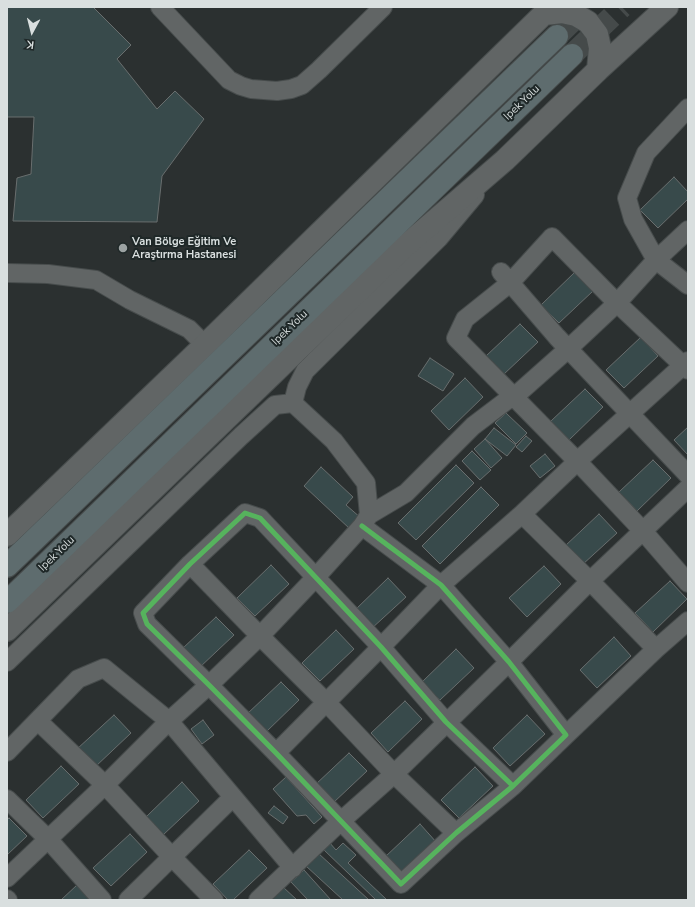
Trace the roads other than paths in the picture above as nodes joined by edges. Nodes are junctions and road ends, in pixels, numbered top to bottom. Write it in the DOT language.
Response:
graph roads {
  1 [pos="160,7"];
  2 [pos="383,7"];
  3 [pos="667,7"];
  4 [pos="547,10"];
  5 [pos="557,36"];
  6 [pos="572,54"];
  7 [pos="598,70"];
  8 [pos="688,108"];
  9 [pos="505,160"];
  10 [pos="688,230"];
  11 [pos="656,260"];
  12 [pos="7,273"];
  13 [pos="505,277"];
  14 [pos="688,285"];
  15 [pos="617,303"];
  16 [pos="205,345"];
  17 [pos="568,349"];
  18 [pos="686,366"];
  19 [pos="514,397"];
  20 [pos="293,403"];
  21 [pos="629,414"];
  22 [pos="577,461"];
  23 [pos="688,475"];
  24 [pos="688,488"];
  25 [pos="522,514"];
  26 [pos="366,520"];
  27 [pos="643,531"];
  28 [pos="7,535"];
  29 [pos="190,564"];
  30 [pos="7,566"];
  31 [pos="316,577"];
  32 [pos="590,581"];
  33 [pos="688,583"];
  34 [pos="440,585"];
  35 [pos="7,602"];
  36 [pos="688,621"];
  37 [pos="7,630"];
  38 [pos="260,636"];
  39 [pos="381,647"];
  40 [pos="656,649"];
  41 [pos="7,662"];
  42 [pos="509,662"];
  43 [pos="209,685"];
  44 [pos="326,702"];
  45 [pos="38,720"];
  46 [pos="169,721"];
  47 [pos="446,722"];
  48 [pos="566,735"];
  49 [pos="7,752"];
  50 [pos="276,753"];
  51 [pos="394,774"];
  52 [pos="105,785"];
  53 [pos="513,786"];
  54 [pos="233,797"];
  55 [pos="7,799"];
  56 [pos="342,821"];
  57 [pos="456,833"];
  58 [pos="48,839"];
  59 [pos="172,857"];
  60 [pos="293,868"];
  61 [pos="7,878"];
  62 [pos="102,900"];
  63 [pos="128,900"];
  64 [pos="214,900"];
  65 [pos="258,900"];
  1 -- 2 [label="street"];
  3 -- 7 [label="street"];
  4 -- 7 [label="street"];
  4 -- 16 [label="street"];
  5 -- 30 [label="highway"];
  6 -- 35 [label="highway, Ipek Yolu"];
  7 -- 9 [label="street"];
  8 -- 11 [label="street"];
  9 -- 20 [label="street"];
  9 -- 37 [label="street"];
  10 -- 11 [label="street"];
  11 -- 14 [label="street"];
  11 -- 15 [label="street"];
  12 -- 16 [label="street"];
  13 -- 15 [label="street"];
  13 -- 17 [label="street"];
  13 -- 19 [label="street"];
  15 -- 17 [label="street"];
  15 -- 18 [label="street"];
  16 -- 28 [label="street"];
  17 -- 19 [label="street"];
  17 -- 21 [label="street"];
  18 -- 21 [label="street"];
  19 -- 22 [label="street"];
  19 -- 26 [label="street"];
  20 -- 26 [label="street"];
  20 -- 41 [label="street"];
  21 -- 22 [label="street"];
  21 -- 23 [label="street"];
  22 -- 25 [label="street"];
  22 -- 27 [label="street"];
  24 -- 27 [label="street"];
  25 -- 32 [label="street"];
  25 -- 34 [label="street"];
  26 -- 31 [label="street"];
  26 -- 34 [label="street"];
  27 -- 32 [label="street"];
  27 -- 33 [label="street"];
  29 -- 31 [label="street"];
  29 -- 38 [label="street"];
  29 -- 43 [label="street"];
  31 -- 38 [label="street"];
  31 -- 39 [label="street"];
  32 -- 40 [label="street"];
  32 -- 42 [label="street"];
  34 -- 39 [label="street"];
  34 -- 42 [label="street"];
  36 -- 40 [label="street"];
  38 -- 43 [label="street"];
  38 -- 44 [label="street"];
  39 -- 44 [label="street"];
  39 -- 47 [label="street"];
  40 -- 48 [label="street"];
  42 -- 47 [label="street"];
  42 -- 48 [label="street"];
  43 -- 46 [label="street"];
  43 -- 50 [label="street"];
  44 -- 50 [label="street"];
  44 -- 51 [label="street"];
  45 -- 46 [label="street"];
  45 -- 49 [label="street"];
  45 -- 52 [label="street"];
  46 -- 52 [label="street"];
  46 -- 54 [label="street"];
  47 -- 51 [label="street"];
  47 -- 53 [label="street"];
  48 -- 53 [label="street"];
  50 -- 56 [label="street"];
  51 -- 56 [label="street"];
  51 -- 57 [label="street"];
  52 -- 58 [label="street"];
  52 -- 59 [label="street"];
  53 -- 57 [label="street"];
  54 -- 59 [label="street"];
  54 -- 60 [label="street"];
  55 -- 58 [label="street"];
  56 -- 57 [label="street"];
  56 -- 60 [label="street"];
  58 -- 61 [label="street"];
  58 -- 62 [label="street"];
  59 -- 63 [label="street"];
  59 -- 64 [label="street"];
  60 -- 65 [label="street"];
}
